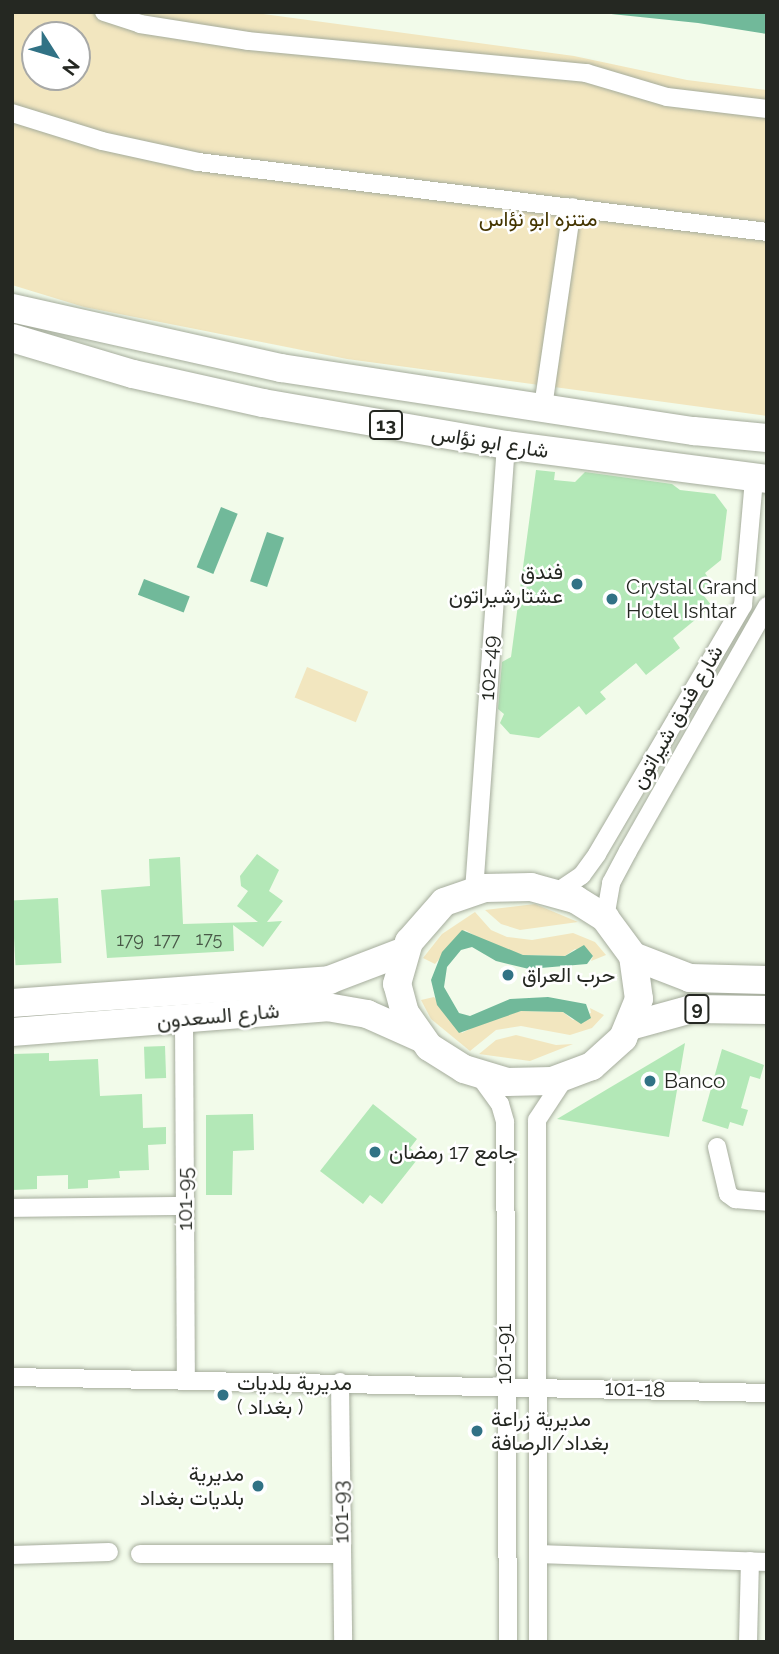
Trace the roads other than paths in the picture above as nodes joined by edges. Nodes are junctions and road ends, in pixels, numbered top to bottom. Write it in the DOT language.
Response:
graph roads {
  1 [pos="104,12"];
  2 [pos="767,109"];
  3 [pos="12,113"];
  4 [pos="572,208"];
  5 [pos="767,232"];
  6 [pos="12,308"];
  7 [pos="12,338"];
  8 [pos="543,407"];
  9 [pos="726,435"];
  10 [pos="767,438"];
  11 [pos="506,445"];
  12 [pos="724,474"];
  13 [pos="760,478"];
  14 [pos="743,605"];
  15 [pos="764,610"];
  16 [pos="634,790"];
  17 [pos="656,801"];
  18 [pos="474,891"];
  19 [pos="556,892"];
  20 [pos="605,918"];
  21 [pos="405,951"];
  22 [pos="633,956"];
  23 [pos="767,980"];
  24 [pos="12,1003"];
  25 [pos="767,1010"];
  26 [pos="184,1019"];
  27 [pos="630,1026"];
  28 [pos="12,1032"];
  29 [pos="419,1037"];
  30 [pos="478,1074"];
  31 [pos="564,1079"];
  32 [pos="717,1147"];
  33 [pos="767,1202"];
  34 [pos="185,1206"];
  35 [pos="12,1208"];
  36 [pos="12,1377"];
  37 [pos="186,1379"];
  38 [pos="340,1382"];
  39 [pos="504,1385"];
  40 [pos="538,1386"];
  41 [pos="767,1394"];
  42 [pos="109,1552"];
  43 [pos="140,1554"];
  44 [pos="342,1554"];
  45 [pos="538,1554"];
  46 [pos="12,1555"];
  47 [pos="758,1562"];
  48 [pos="343,1642"];
  49 [pos="508,1642"];
  50 [pos="538,1642"];
  51 [pos="748,1642"];
  1 -- 2 [label="street"];
  3 -- 4 [label="street"];
  4 -- 5 [label="street"];
  4 -- 8 [label="street"];
  6 -- 8 [label="main road, شارع ابو نؤاس / 13"];
  7 -- 11 [label="main road, شارع ابو نؤاس / 13"];
  8 -- 9 [label="main road, شارع ابو نؤاس / 13"];
  9 -- 10 [label="main road, شارع ابو نؤاس / 13"];
  9 -- 12 [label="main road"];
  11 -- 12 [label="main road, شارع ابو نؤاس / 13"];
  11 -- 18 [label="street, 102-49"];
  12 -- 13 [label="main road, شارع ابو نؤاس / 13"];
  13 -- 14 [label="street, شارع فندق شيراتون"];
  14 -- 15 [label="street"];
  14 -- 16 [label="street, شارع فندق شيراتون"];
  15 -- 17 [label="street"];
  16 -- 17 [label="street"];
  16 -- 19 [label="street, شارع فندق شيراتون"];
  17 -- 20 [label="street"];
  18 -- 19 [label="main road"];
  18 -- 21 [label="main road"];
  19 -- 20 [label="main road"];
  20 -- 22 [label="main road"];
  21 -- 24 [label="main road, شارع السعدون"];
  21 -- 29 [label="main road"];
  22 -- 23 [label="main road, 9"];
  22 -- 27 [label="main road"];
  25 -- 27 [label="main road, 9"];
  26 -- 28 [label="main road, شارع السعدون"];
  26 -- 29 [label="main road, شارع السعدون"];
  26 -- 34 [label="street, 101-95"];
  27 -- 31 [label="main road"];
  29 -- 30 [label="main road"];
  30 -- 31 [label="main road"];
  30 -- 39 [label="street, 101-91"];
  31 -- 40 [label="street, 101-91"];
  32 -- 33 [label="street"];
  34 -- 35 [label="street"];
  34 -- 37 [label="street, 101-95"];
  36 -- 37 [label="street, 101-18"];
  37 -- 38 [label="street, 101-18"];
  38 -- 39 [label="street, 101-18"];
  38 -- 44 [label="street, 101-93"];
  39 -- 40 [label="street, 101-18"];
  39 -- 49 [label="street, 101-91"];
  40 -- 41 [label="street, 101-18"];
  40 -- 45 [label="street, 101-91"];
  42 -- 46 [label="street"];
  43 -- 44 [label="street"];
  44 -- 48 [label="street, 101-93"];
  45 -- 47 [label="street"];
  45 -- 50 [label="street, 101-91"];
  47 -- 51 [label="street"];
}
